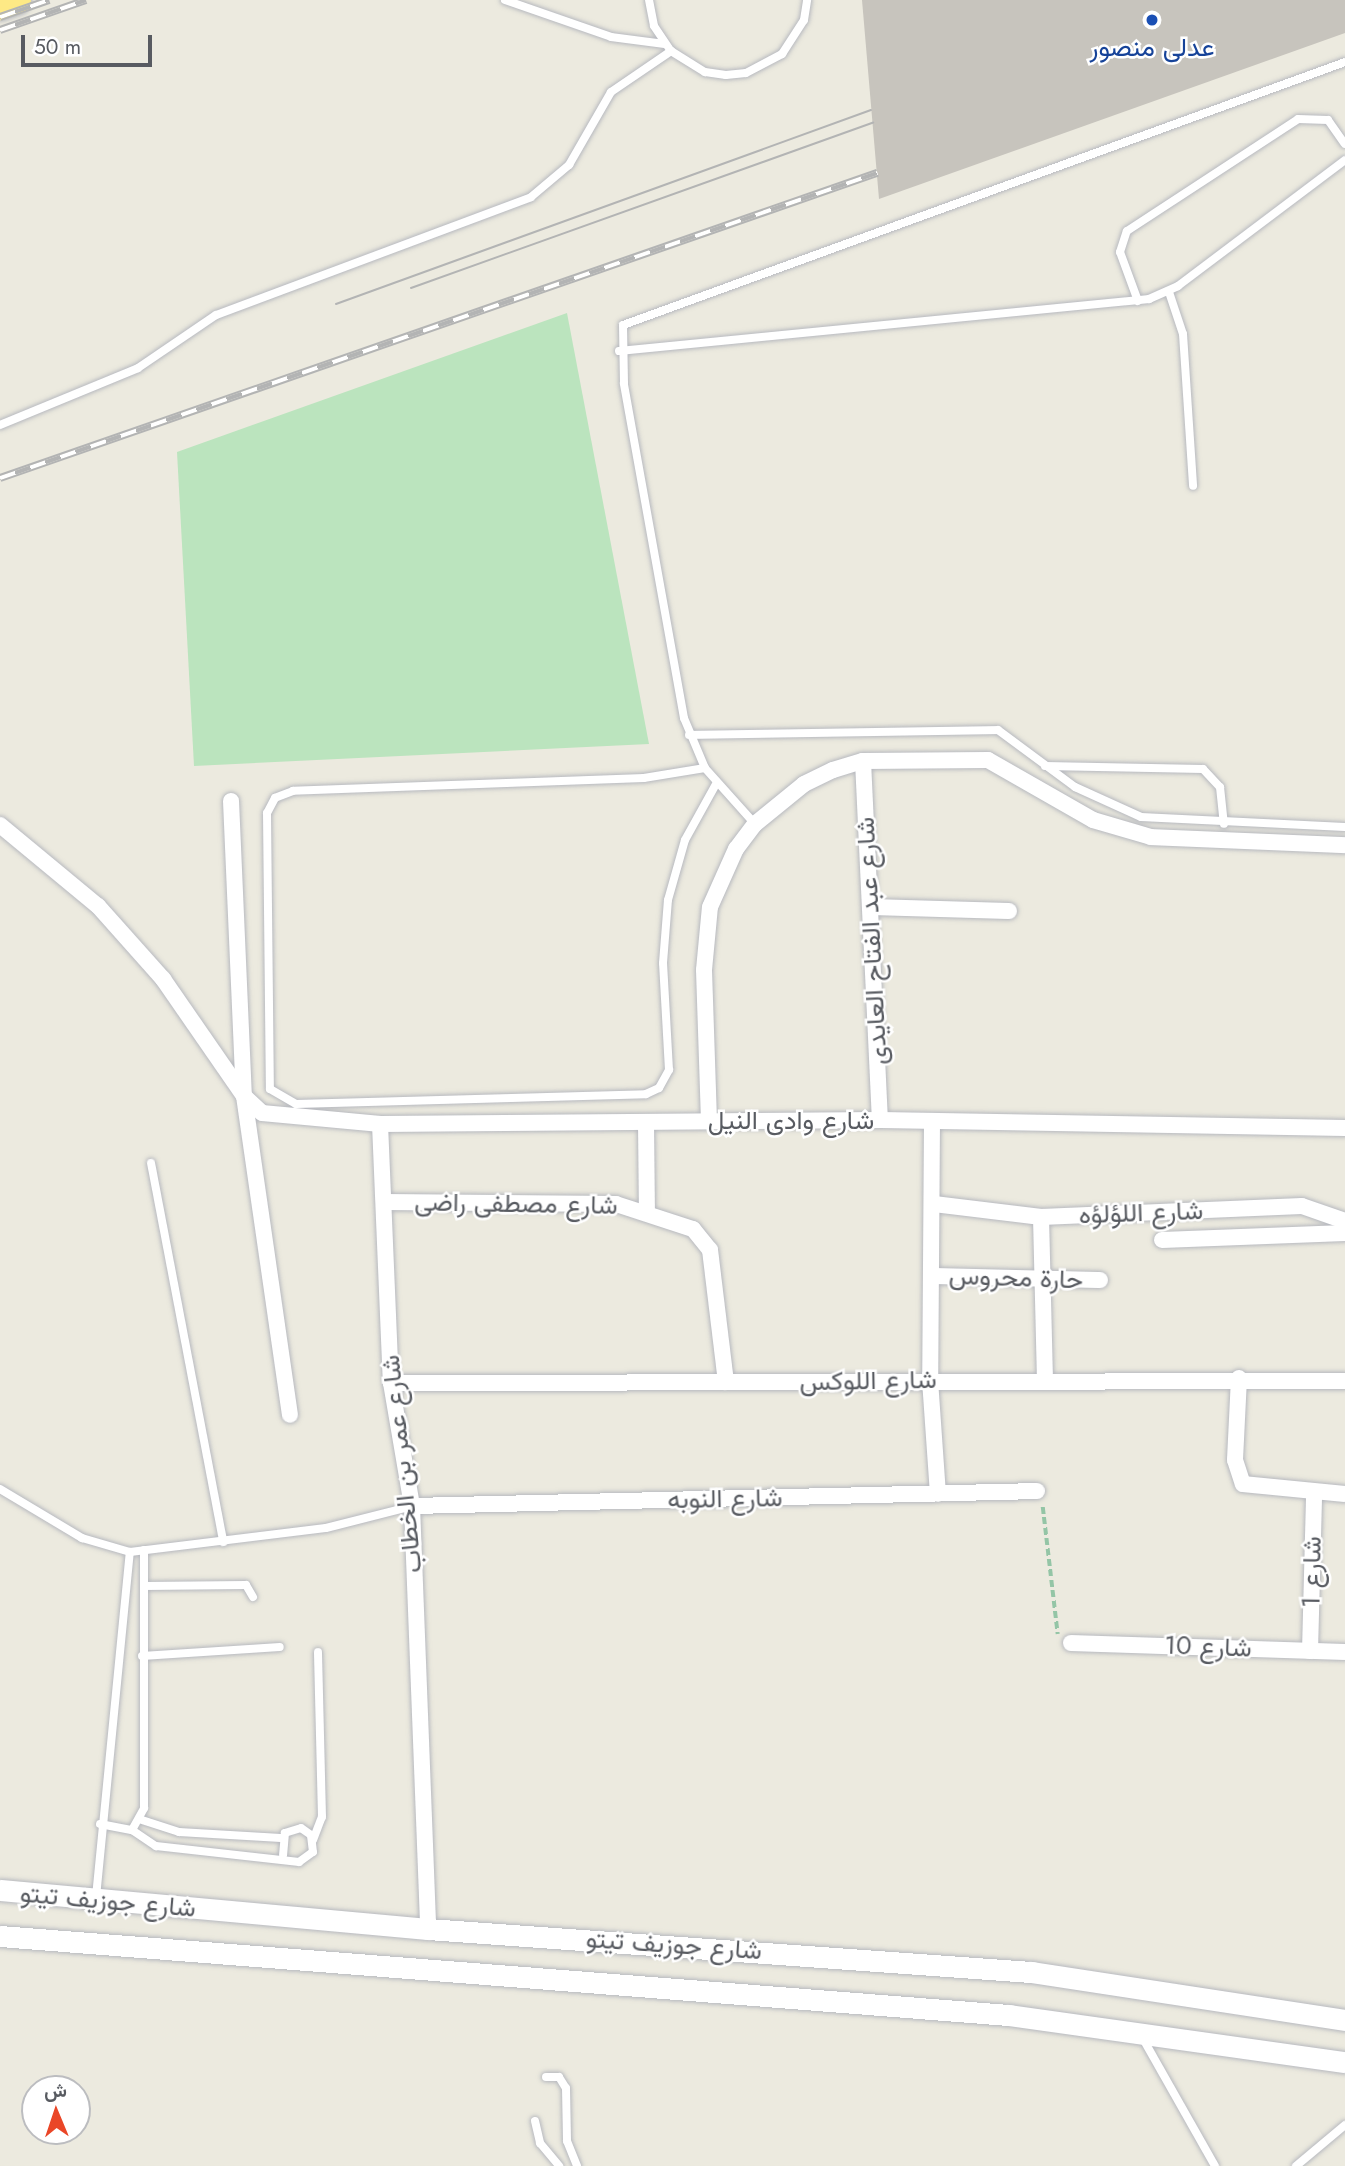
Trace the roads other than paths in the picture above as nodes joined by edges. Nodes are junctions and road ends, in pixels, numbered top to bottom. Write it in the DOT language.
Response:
graph roads {
  1 [pos="17,0"];
  2 [pos="505,0"];
  3 [pos="649,0"];
  4 [pos="807,0"];
  5 [pos="0,6"];
  6 [pos="668,48"];
  7 [pos="1345,62"];
  8 [pos="1345,144"];
  9 [pos="1345,160"];
  10 [pos="1169,292"];
  11 [pos="1138,301"];
  12 [pos="619,351"];
  13 [pos="0,425"];
  14 [pos="1193,486"];
  15 [pos="689,734"];
  16 [pos="863,761"];
  17 [pos="1045,766"];
  18 [pos="705,768"];
  19 [pos="716,784"];
  20 [pos="231,801"];
  21 [pos="755,824"];
  22 [pos="1224,824"];
  23 [pos="0,825"];
  24 [pos="1345,827"];
  25 [pos="1345,845"];
  26 [pos="871,907"];
  27 [pos="1009,911"];
  28 [pos="244,1096"];
  29 [pos="880,1121"];
  30 [pos="932,1121"];
  31 [pos="646,1122"];
  32 [pos="709,1122"];
  33 [pos="380,1124"];
  34 [pos="1345,1128"];
  35 [pos="151,1164"];
  36 [pos="384,1202"];
  37 [pos="934,1204"];
  38 [pos="647,1211"];
  39 [pos="1041,1217"];
  40 [pos="1345,1221"];
  41 [pos="1345,1233"];
  42 [pos="1161,1240"];
  43 [pos="932,1276"];
  44 [pos="1042,1279"];
  45 [pos="1100,1280"];
  46 [pos="1045,1378"];
  47 [pos="1239,1378"];
  48 [pos="930,1380"];
  49 [pos="1345,1381"];
  50 [pos="726,1382"];
  51 [pos="391,1383"];
  52 [pos="290,1415"];
  53 [pos="0,1489"];
  54 [pos="1037,1491"];
  55 [pos="938,1494"];
  56 [pos="1314,1494"];
  57 [pos="1345,1494"];
  58 [pos="412,1506"];
  59 [pos="223,1542"];
  60 [pos="144,1550"];
  61 [pos="130,1552"];
  62 [pos="144,1586"];
  63 [pos="253,1597"];
  64 [pos="1071,1643"];
  65 [pos="280,1647"];
  66 [pos="1310,1651"];
  67 [pos="1345,1652"];
  68 [pos="318,1653"];
  69 [pos="142,1656"];
  70 [pos="142,1820"];
  71 [pos="100,1824"];
  72 [pos="132,1830"];
  73 [pos="281,1838"];
  74 [pos="313,1840"];
  75 [pos="284,1855"];
  76 [pos="0,1890"];
  77 [pos="95,1900"];
  78 [pos="428,1929"];
  79 [pos="0,1936"];
  80 [pos="1345,2020"];
  81 [pos="1139,2032"];
  82 [pos="1345,2062"];
  83 [pos="546,2077"];
  84 [pos="536,2121"];
  85 [pos="1345,2125"];
  86 [pos="559,2166"];
  87 [pos="577,2166"];
  88 [pos="1215,2166"];
  89 [pos="1296,2166"];
  1 -- 5 [label="highway"];
  2 -- 6 [label="lane"];
  3 -- 6 [label="lane"];
  4 -- 6 [label="lane"];
  6 -- 13 [label="lane"];
  7 -- 12 [label="lane"];
  8 -- 11 [label="lane"];
  9 -- 10 [label="lane"];
  10 -- 11 [label="lane"];
  10 -- 14 [label="lane"];
  11 -- 12 [label="lane"];
  12 -- 15 [label="lane"];
  15 -- 17 [label="lane"];
  15 -- 18 [label="lane"];
  16 -- 21 [label="street"];
  16 -- 25 [label="street"];
  16 -- 26 [label="street, شارع عبد الفتاح العايدى"];
  17 -- 22 [label="lane"];
  17 -- 22 [label="lane"];
  18 -- 19 [label="lane"];
  18 -- 19 [label="lane"];
  19 -- 21 [label="lane"];
  20 -- 28 [label="street"];
  21 -- 32 [label="street"];
  22 -- 24 [label="lane"];
  23 -- 28 [label="street"];
  26 -- 27 [label="street"];
  26 -- 29 [label="street, شارع عبد الفتاح العايدى"];
  28 -- 33 [label="street, شارع وادى النيل"];
  28 -- 52 [label="street"];
  29 -- 30 [label="street, شارع وادى النيل"];
  29 -- 32 [label="street, شارع وادى النيل"];
  30 -- 34 [label="street, شارع وادى النيل"];
  30 -- 37 [label="street"];
  31 -- 32 [label="street, شارع وادى النيل"];
  31 -- 33 [label="street, شارع وادى النيل"];
  31 -- 38 [label="street"];
  33 -- 36 [label="street, شارع عمر بن الخطاب"];
  35 -- 59 [label="lane"];
  36 -- 38 [label="street, شارع مصطفى راضى"];
  36 -- 51 [label="street, شارع عمر بن الخطاب"];
  37 -- 39 [label="street, شارع اللؤلؤه"];
  37 -- 43 [label="street"];
  38 -- 50 [label="street, شارع مصطفى راضى"];
  39 -- 40 [label="street, شارع اللؤلؤه"];
  39 -- 44 [label="street"];
  41 -- 42 [label="street"];
  43 -- 44 [label="street, حارة محروس"];
  43 -- 48 [label="street"];
  44 -- 45 [label="street, حارة محروس"];
  44 -- 46 [label="street"];
  46 -- 47 [label="street, شارع اللوكس"];
  46 -- 48 [label="street, شارع اللوكس"];
  47 -- 49 [label="street, شارع اللوكس"];
  47 -- 56 [label="street"];
  48 -- 50 [label="street, شارع اللوكس"];
  48 -- 55 [label="street"];
  50 -- 51 [label="street, شارع اللوكس"];
  51 -- 58 [label="street, شارع عمر بن الخطاب"];
  53 -- 61 [label="lane"];
  54 -- 55 [label="street, شارع النوبه"];
  55 -- 58 [label="street, شارع النوبه"];
  56 -- 57 [label="street"];
  56 -- 66 [label="street, شارع 1"];
  58 -- 59 [label="lane"];
  58 -- 78 [label="street, شارع عمر بن الخطاب"];
  59 -- 60 [label="lane"];
  60 -- 61 [label="lane"];
  60 -- 62 [label="lane"];
  61 -- 71 [label="lane"];
  62 -- 63 [label="lane"];
  62 -- 69 [label="lane"];
  64 -- 66 [label="street, شارع 10"];
  65 -- 69 [label="lane"];
  66 -- 67 [label="street, شارع 10"];
  68 -- 74 [label="lane"];
  69 -- 70 [label="lane"];
  70 -- 72 [label="lane"];
  70 -- 73 [label="lane"];
  71 -- 72 [label="lane"];
  71 -- 77 [label="lane"];
  72 -- 75 [label="lane"];
  73 -- 74 [label="lane"];
  73 -- 75 [label="lane"];
  74 -- 75 [label="lane"];
  76 -- 77 [label="main road, شارع جوزيف تيتو"];
  77 -- 78 [label="main road, شارع جوزيف تيتو"];
  78 -- 80 [label="main road, شارع جوزيف تيتو"];
  79 -- 81 [label="main road, شارع جوزيف تيتو"];
  81 -- 82 [label="main road, شارع جوزيف تيتو"];
  81 -- 88 [label="lane"];
  83 -- 87 [label="lane"];
  84 -- 86 [label="lane"];
  85 -- 89 [label="lane"];
}
